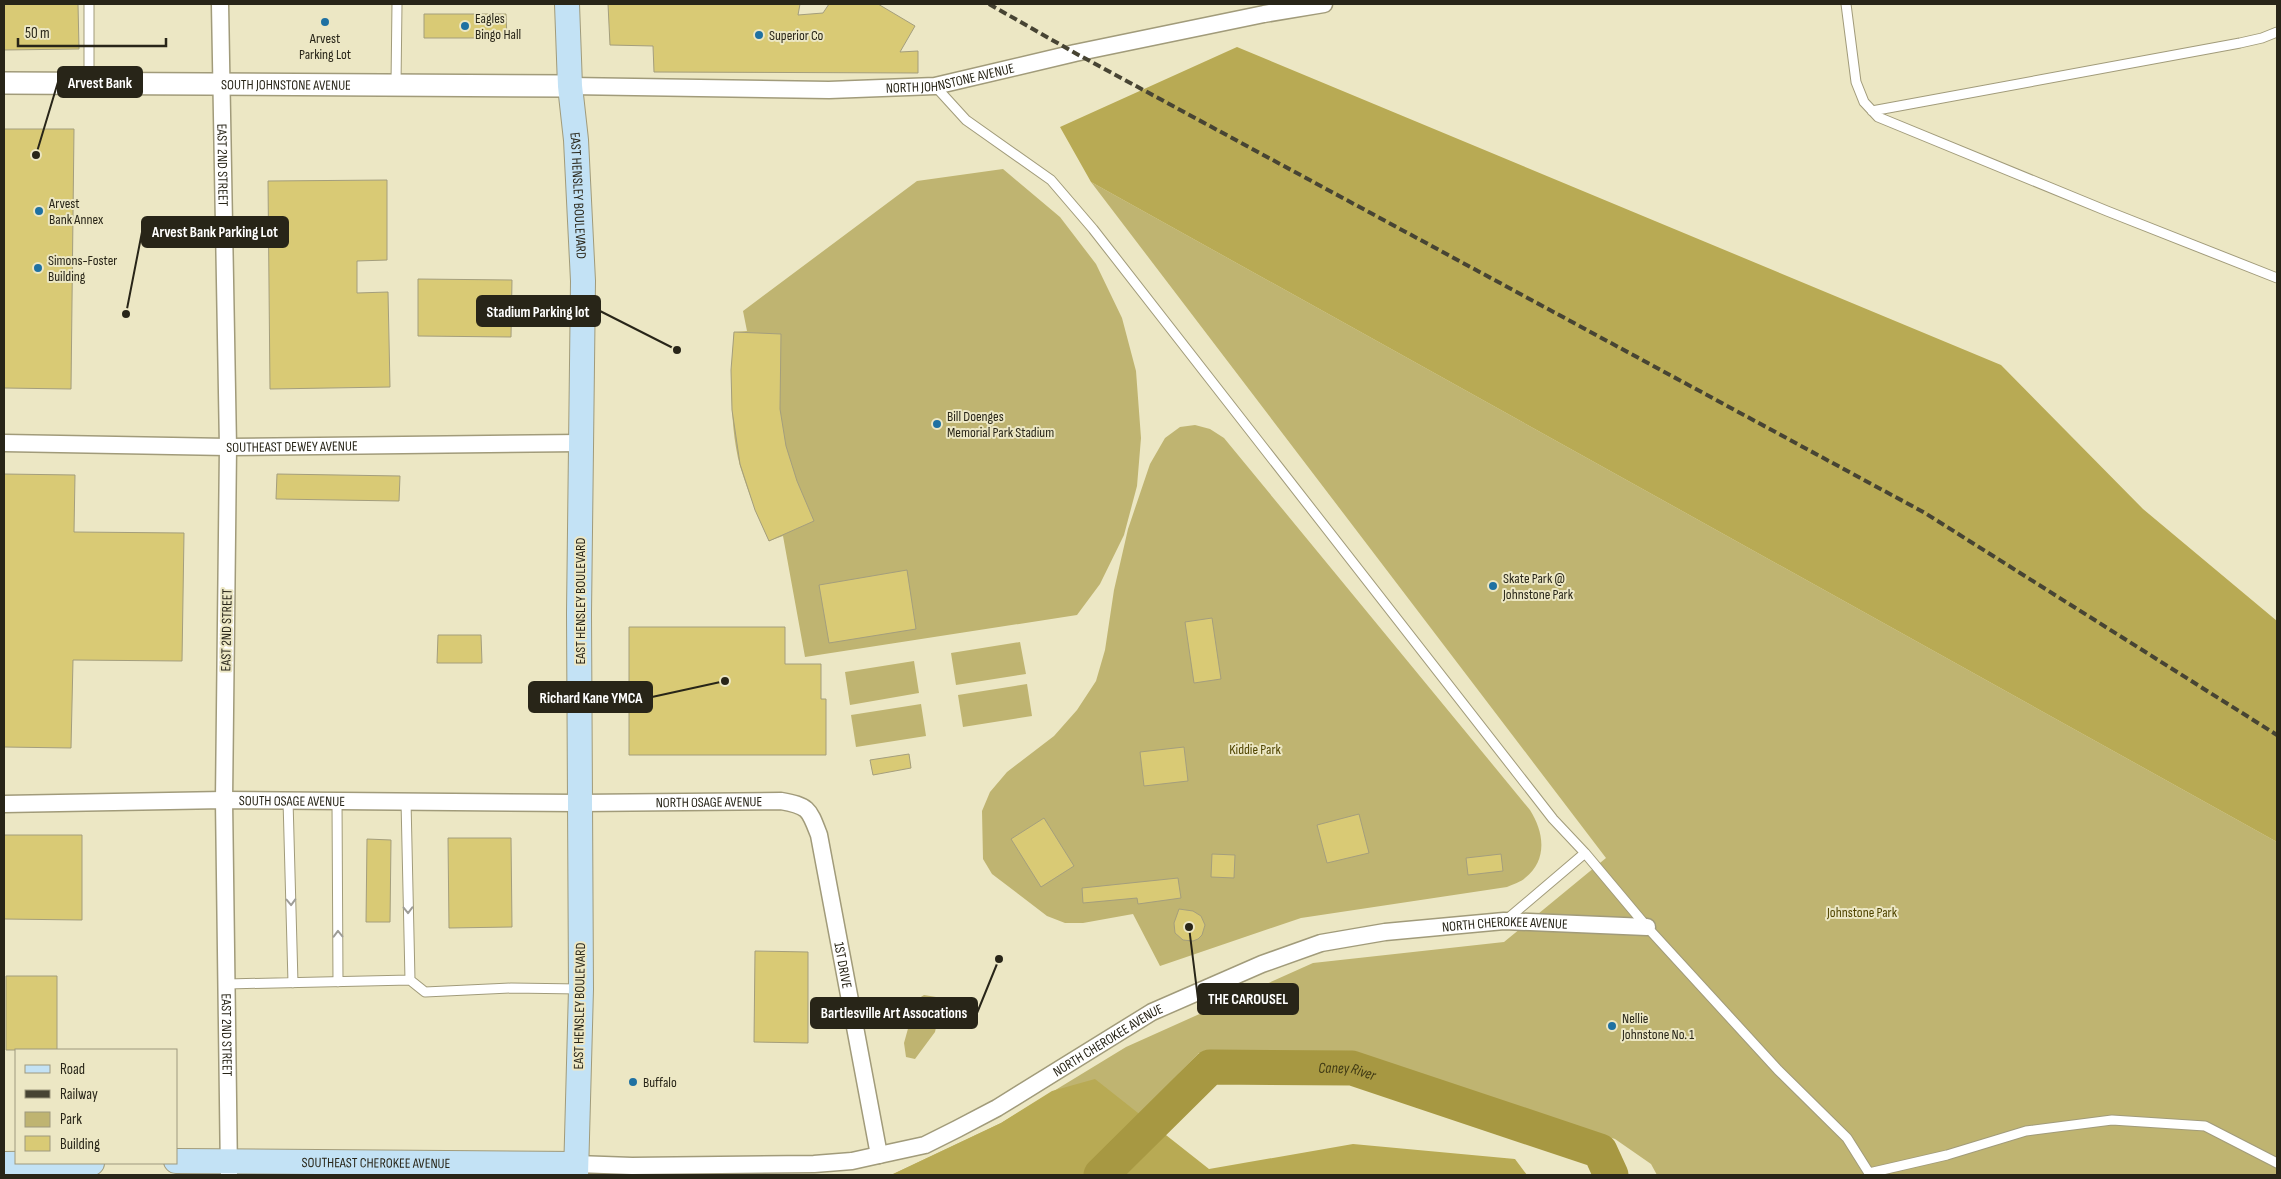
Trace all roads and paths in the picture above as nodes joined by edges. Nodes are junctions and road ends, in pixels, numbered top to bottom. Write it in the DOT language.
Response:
graph roads {
  1 [pos="89,4"];
  2 [pos="220,4"];
  3 [pos="397,4"];
  4 [pos="567,4"];
  5 [pos="1324,4"];
  6 [pos="1846,4"];
  7 [pos="1263,9"];
  8 [pos="2277,32"];
  9 [pos="4,84"];
  10 [pos="89,84"];
  11 [pos="220,85"];
  12 [pos="396,85"];
  13 [pos="570,86"];
  14 [pos="935,86"];
  15 [pos="1872,110"];
  16 [pos="2277,278"];
  17 [pos="4,443"];
  18 [pos="580,443"];
  19 [pos="228,447"];
  20 [pos="224,800"];
  21 [pos="288,800"];
  22 [pos="337,801"];
  23 [pos="406,801"];
  24 [pos="579,803"];
  25 [pos="4,804"];
  26 [pos="819,835"];
  27 [pos="1585,853"];
  28 [pos="1504,921"];
  29 [pos="1647,927"];
  30 [pos="410,980"];
  31 [pos="338,982"];
  32 [pos="293,983"];
  33 [pos="227,984"];
  34 [pos="581,989"];
  35 [pos="880,1155"];
  36 [pos="178,1161"];
  37 [pos="2277,1164"];
  38 [pos="229,1168"];
  39 [pos="576,1170"];
  40 [pos="1870,1174"];
  1 -- 10 [label="lane"];
  2 -- 11 [label="street, EAST 2ND STREET"];
  3 -- 12 [label="lane"];
  4 -- 13 [label="main road, EAST HENSLEY BOULEVARD"];
  5 -- 7 [label="street, NORTH JOHNSTONE AVENUE"];
  6 -- 15 [label="lane"];
  7 -- 14 [label="street, NORTH JOHNSTONE AVENUE"];
  8 -- 15 [label="lane"];
  9 -- 10 [label="street, SOUTH JOHNSTONE AVENUE"];
  10 -- 11 [label="street, SOUTH JOHNSTONE AVENUE"];
  11 -- 12 [label="street, SOUTH JOHNSTONE AVENUE"];
  11 -- 19 [label="street, EAST 2ND STREET"];
  12 -- 13 [label="street, SOUTH JOHNSTONE AVENUE"];
  13 -- 14 [label="street, NORTH JOHNSTONE AVENUE"];
  13 -- 18 [label="main road, EAST HENSLEY BOULEVARD"];
  14 -- 27 [label="lane"];
  15 -- 16 [label="lane"];
  17 -- 19 [label="street, SOUTHEAST DEWEY AVENUE"];
  18 -- 19 [label="street, SOUTHEAST DEWEY AVENUE"];
  18 -- 24 [label="main road, EAST HENSLEY BOULEVARD"];
  19 -- 20 [label="street, EAST 2ND STREET"];
  20 -- 21 [label="street, SOUTH OSAGE AVENUE"];
  20 -- 25 [label="street, SOUTH OSAGE AVENUE"];
  20 -- 33 [label="street, EAST 2ND STREET"];
  21 -- 22 [label="street, SOUTH OSAGE AVENUE"];
  21 -- 32 [label="lane, one-way"];
  22 -- 23 [label="street, SOUTH OSAGE AVENUE"];
  31 -- 22 [label="lane, one-way"];
  23 -- 24 [label="street, SOUTH OSAGE AVENUE"];
  23 -- 30 [label="lane, one-way"];
  24 -- 26 [label="street, NORTH OSAGE AVENUE"];
  24 -- 34 [label="main road, EAST HENSLEY BOULEVARD"];
  26 -- 35 [label="street, 1ST DRIVE"];
  27 -- 28 [label="lane"];
  27 -- 29 [label="lane"];
  28 -- 29 [label="street, NORTH CHEROKEE AVENUE"];
  28 -- 35 [label="street, NORTH CHEROKEE AVENUE"];
  29 -- 40 [label="lane"];
  30 -- 31 [label="lane"];
  30 -- 34 [label="lane"];
  31 -- 32 [label="lane"];
  32 -- 33 [label="lane"];
  33 -- 38 [label="street, EAST 2ND STREET"];
  34 -- 39 [label="main road, EAST HENSLEY BOULEVARD"];
  35 -- 39 [label="street, NORTH CHEROKEE AVENUE"];
  36 -- 38 [label="main road, SOUTHEAST CHEROKEE AVENUE"];
  37 -- 40 [label="lane"];
  38 -- 39 [label="main road, SOUTHEAST CHEROKEE AVENUE"];
}
